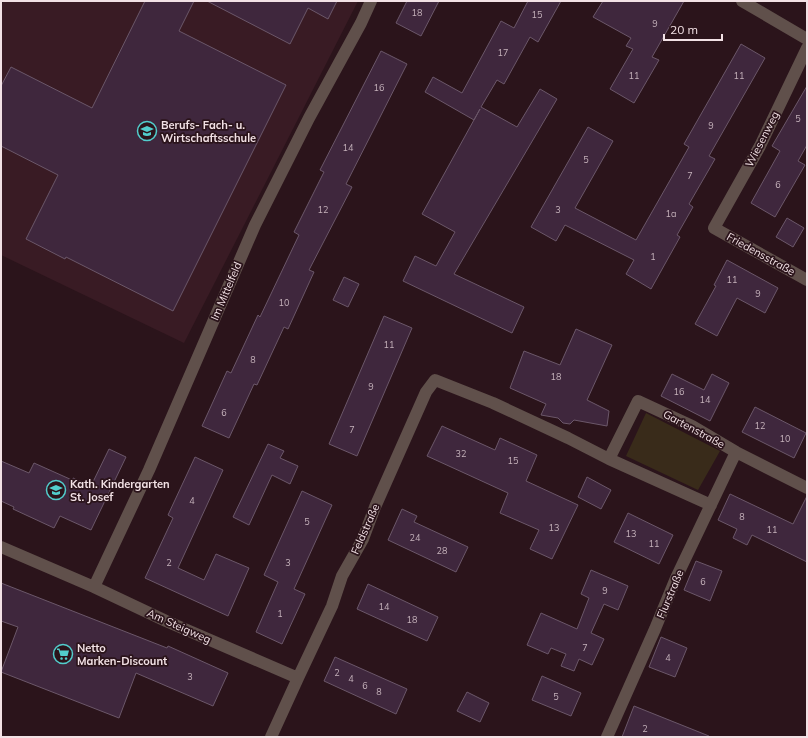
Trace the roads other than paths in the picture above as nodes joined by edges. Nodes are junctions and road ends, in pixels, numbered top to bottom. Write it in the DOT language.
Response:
graph roads {
  1 [pos="372,1"];
  2 [pos="742,1"];
  3 [pos="807,39"];
  4 [pos="807,48"];
  5 [pos="714,228"];
  6 [pos="807,280"];
  7 [pos="736,452"];
  8 [pos="609,459"];
  9 [pos="807,488"];
  10 [pos="711,505"];
  11 [pos="1,547"];
  12 [pos="94,587"];
  13 [pos="298,678"];
  14 [pos="271,737"];
  15 [pos="607,737"];
  1 -- 12 [label="street, Im Mittelfeld"];
  2 -- 3 [label="street"];
  4 -- 5 [label="street, Wiesenweg"];
  5 -- 6 [label="street, Friedensstraße"];
  7 -- 8 [label="street, Gartenstraße"];
  7 -- 9 [label="street, Gartenstraße"];
  7 -- 10 [label="street, Flurstraße"];
  8 -- 10 [label="street"];
  8 -- 13 [label="street, Feldstraße"];
  10 -- 15 [label="street, Flurstraße"];
  11 -- 12 [label="street, Am Steigweg"];
  12 -- 13 [label="street, Am Steigweg"];
  13 -- 14 [label="street"];
}
